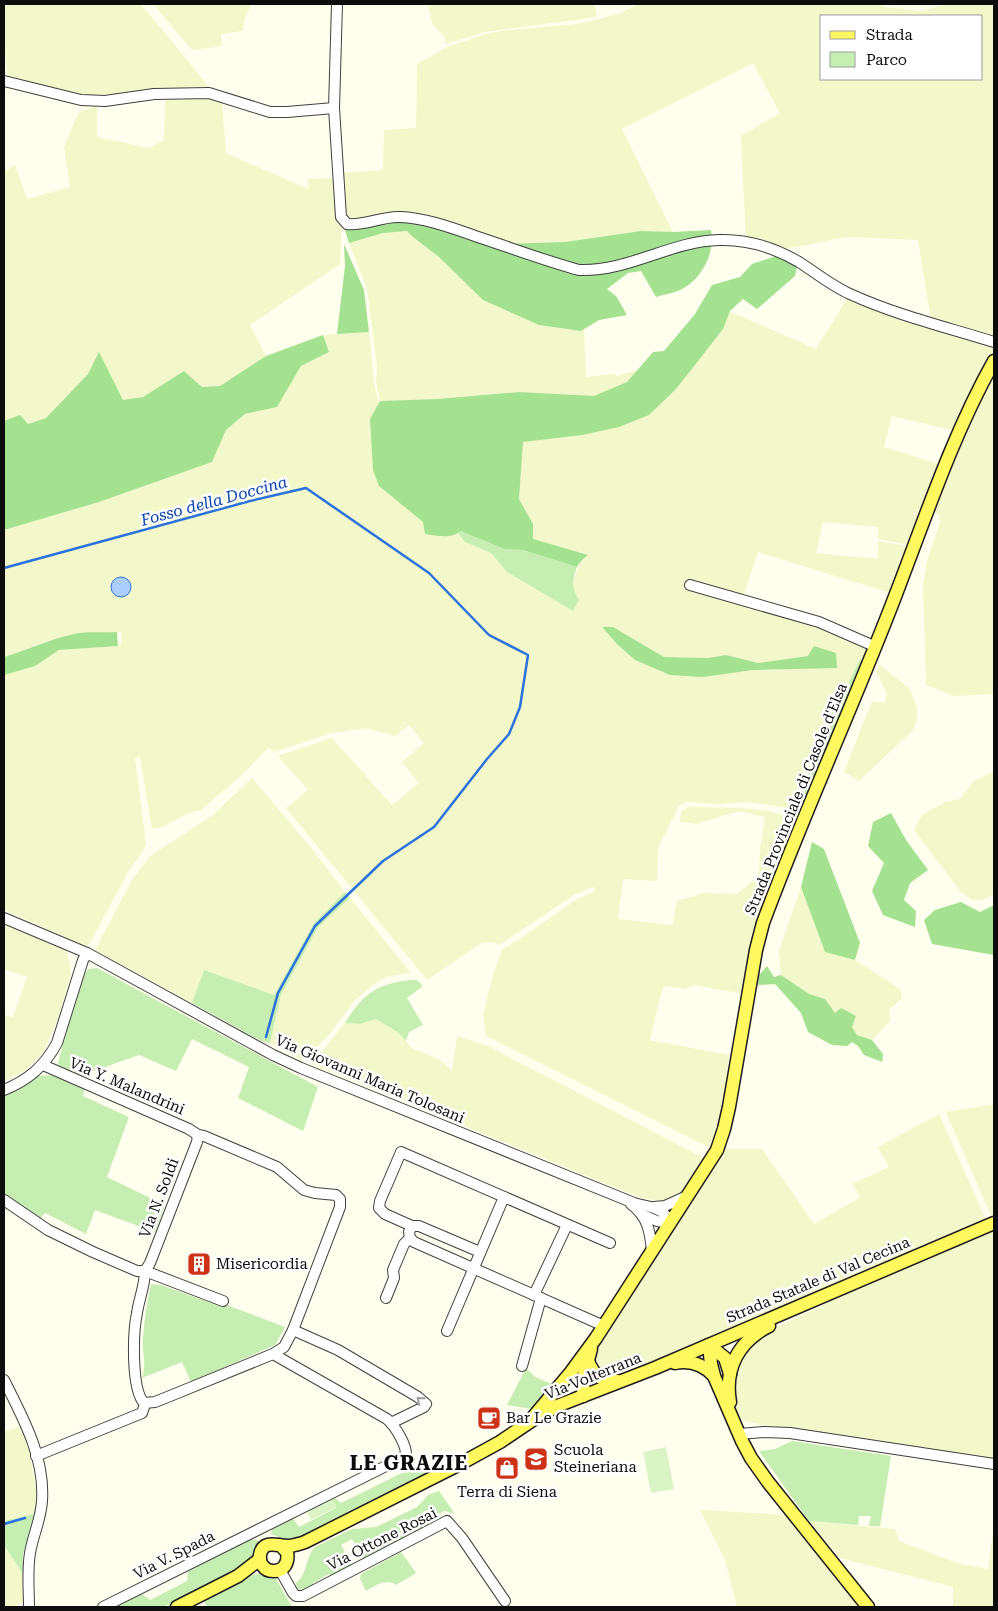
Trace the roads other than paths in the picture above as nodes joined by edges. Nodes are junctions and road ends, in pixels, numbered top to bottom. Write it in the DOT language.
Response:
graph roads {
  1 [pos="337,4"];
  2 [pos="4,81"];
  3 [pos="334,108"];
  4 [pos="341,217"];
  5 [pos="342,230"];
  6 [pos="994,342"];
  7 [pos="994,361"];
  8 [pos="690,584"];
  9 [pos="874,646"];
  10 [pos="4,918"];
  11 [pos="87,953"];
  12 [pos="43,1066"];
  13 [pos="4,1090"];
  14 [pos="198,1135"];
  15 [pos="688,1196"];
  16 [pos="504,1197"];
  17 [pos="624,1199"];
  18 [pos="4,1200"];
  19 [pos="653,1207"];
  20 [pos="643,1215"];
  21 [pos="671,1223"];
  22 [pos="994,1223"];
  23 [pos="567,1225"];
  24 [pos="412,1226"];
  25 [pos="410,1238"];
  26 [pos="610,1243"];
  27 [pos="652,1251"];
  28 [pos="480,1252"];
  29 [pos="473,1268"];
  30 [pos="145,1271"];
  31 [pos="844,1286"];
  32 [pos="537,1297"];
  33 [pos="386,1298"];
  34 [pos="223,1301"];
  35 [pos="604,1326"];
  36 [pos="292,1330"];
  37 [pos="446,1331"];
  38 [pos="596,1338"];
  39 [pos="709,1345"];
  40 [pos="273,1354"];
  41 [pos="588,1361"];
  42 [pos="522,1366"];
  43 [pos="655,1368"];
  44 [pos="571,1372"];
  45 [pos="730,1374"];
  46 [pos="714,1376"];
  47 [pos="4,1380"];
  48 [pos="626,1380"];
  49 [pos="583,1396"];
  50 [pos="145,1404"];
  51 [pos="529,1422"];
  52 [pos="391,1423"];
  53 [pos="737,1428"];
  54 [pos="36,1456"];
  55 [pos="994,1464"];
  56 [pos="258,1529"];
  57 [pos="279,1548"];
  58 [pos="263,1564"];
  59 [pos="280,1570"];
  60 [pos="505,1602"];
  61 [pos="29,1607"];
  62 [pos="103,1607"];
  63 [pos="177,1607"];
  64 [pos="868,1607"];
  1 -- 3 [label="street"];
  2 -- 3 [label="street"];
  3 -- 4 [label="street"];
  4 -- 5 [label="street"];
  4 -- 6 [label="street"];
  7 -- 9 [label="main road, Strada Provinciale di Casole d'Elsa"];
  8 -- 9 [label="street"];
  9 -- 15 [label="main road, Strada Provinciale di Casole d'Elsa"];
  10 -- 11 [label="street, Via Giovanni Maria Tolosani"];
  11 -- 12 [label="street"];
  11 -- 17 [label="street, Via Giovanni Maria Tolosani"];
  12 -- 13 [label="street"];
  12 -- 14 [label="street, Via Y. Malandrini"];
  14 -- 30 [label="street, Via N. Soldi"];
  14 -- 36 [label="street, Via Y. Malandrini"];
  15 -- 19 [label="street, Via Giovanni Maria Tolosani"];
  15 -- 21 [label="main road, Strada Provinciale di Casole d'Elsa"];
  16 -- 23 [label="street"];
  16 -- 24 [label="street"];
  16 -- 28 [label="street"];
  17 -- 19 [label="street, Via Giovanni Maria Tolosani"];
  17 -- 20 [label="street, Via Giovanni Maria Tolosani"];
  18 -- 30 [label="street"];
  19 -- 21 [label="street, Via Giovanni Maria Tolosani"];
  20 -- 21 [label="street, Via Giovanni Maria Tolosani"];
  20 -- 27 [label="street"];
  21 -- 27 [label="main road, Strada Provinciale di Casole d'Elsa"];
  22 -- 31 [label="main road, Strada Statale di Val Cecina"];
  23 -- 26 [label="street"];
  23 -- 32 [label="street"];
  24 -- 25 [label="street"];
  24 -- 28 [label="street"];
  25 -- 29 [label="street"];
  25 -- 33 [label="street"];
  27 -- 35 [label="main road, Strada Provinciale di Casole d'Elsa"];
  28 -- 29 [label="street"];
  29 -- 32 [label="street"];
  29 -- 37 [label="street"];
  30 -- 34 [label="street"];
  30 -- 50 [label="street, Via N. Soldi"];
  31 -- 39 [label="main road, Strada Statale di Val Cecina"];
  31 -- 45 [label="main road"];
  32 -- 35 [label="street"];
  32 -- 42 [label="street"];
  35 -- 38 [label="main road, Strada Provinciale di Casole d'Elsa"];
  36 -- 40 [label="street"];
  52 -- 36 [label="street, one-way"];
  38 -- 41 [label="main road"];
  38 -- 44 [label="main road"];
  39 -- 43 [label="main road, Strada Statale di Val Cecina"];
  39 -- 45 [label="main road"];
  39 -- 46 [label="main road"];
  40 -- 50 [label="street"];
  40 -- 52 [label="street"];
  41 -- 48 [label="main road"];
  41 -- 49 [label="main road"];
  43 -- 46 [label="main road"];
  43 -- 48 [label="main road, Via Volterrana"];
  44 -- 49 [label="main road"];
  44 -- 51 [label="main road"];
  45 -- 53 [label="main road"];
  46 -- 53 [label="main road"];
  47 -- 54 [label="street"];
  48 -- 49 [label="main road, Via Volterrana"];
  49 -- 51 [label="main road, Via Volterrana"];
  50 -- 54 [label="street"];
  51 -- 57 [label="main road, Via Volterrana"];
  52 -- 56 [label="street, Via V. Spada"];
  53 -- 55 [label="street"];
  53 -- 64 [label="main road"];
  54 -- 61 [label="street"];
  56 -- 57 [label="street"];
  56 -- 62 [label="street, Via V. Spada"];
  57 -- 58 [label="main road, Via Volterrana"];
  57 -- 59 [label="main road, Via Volterrana"];
  58 -- 59 [label="main road"];
  58 -- 63 [label="main road, Via Volterrana"];
  59 -- 60 [label="street, Via Ottone Rosai"];
}
